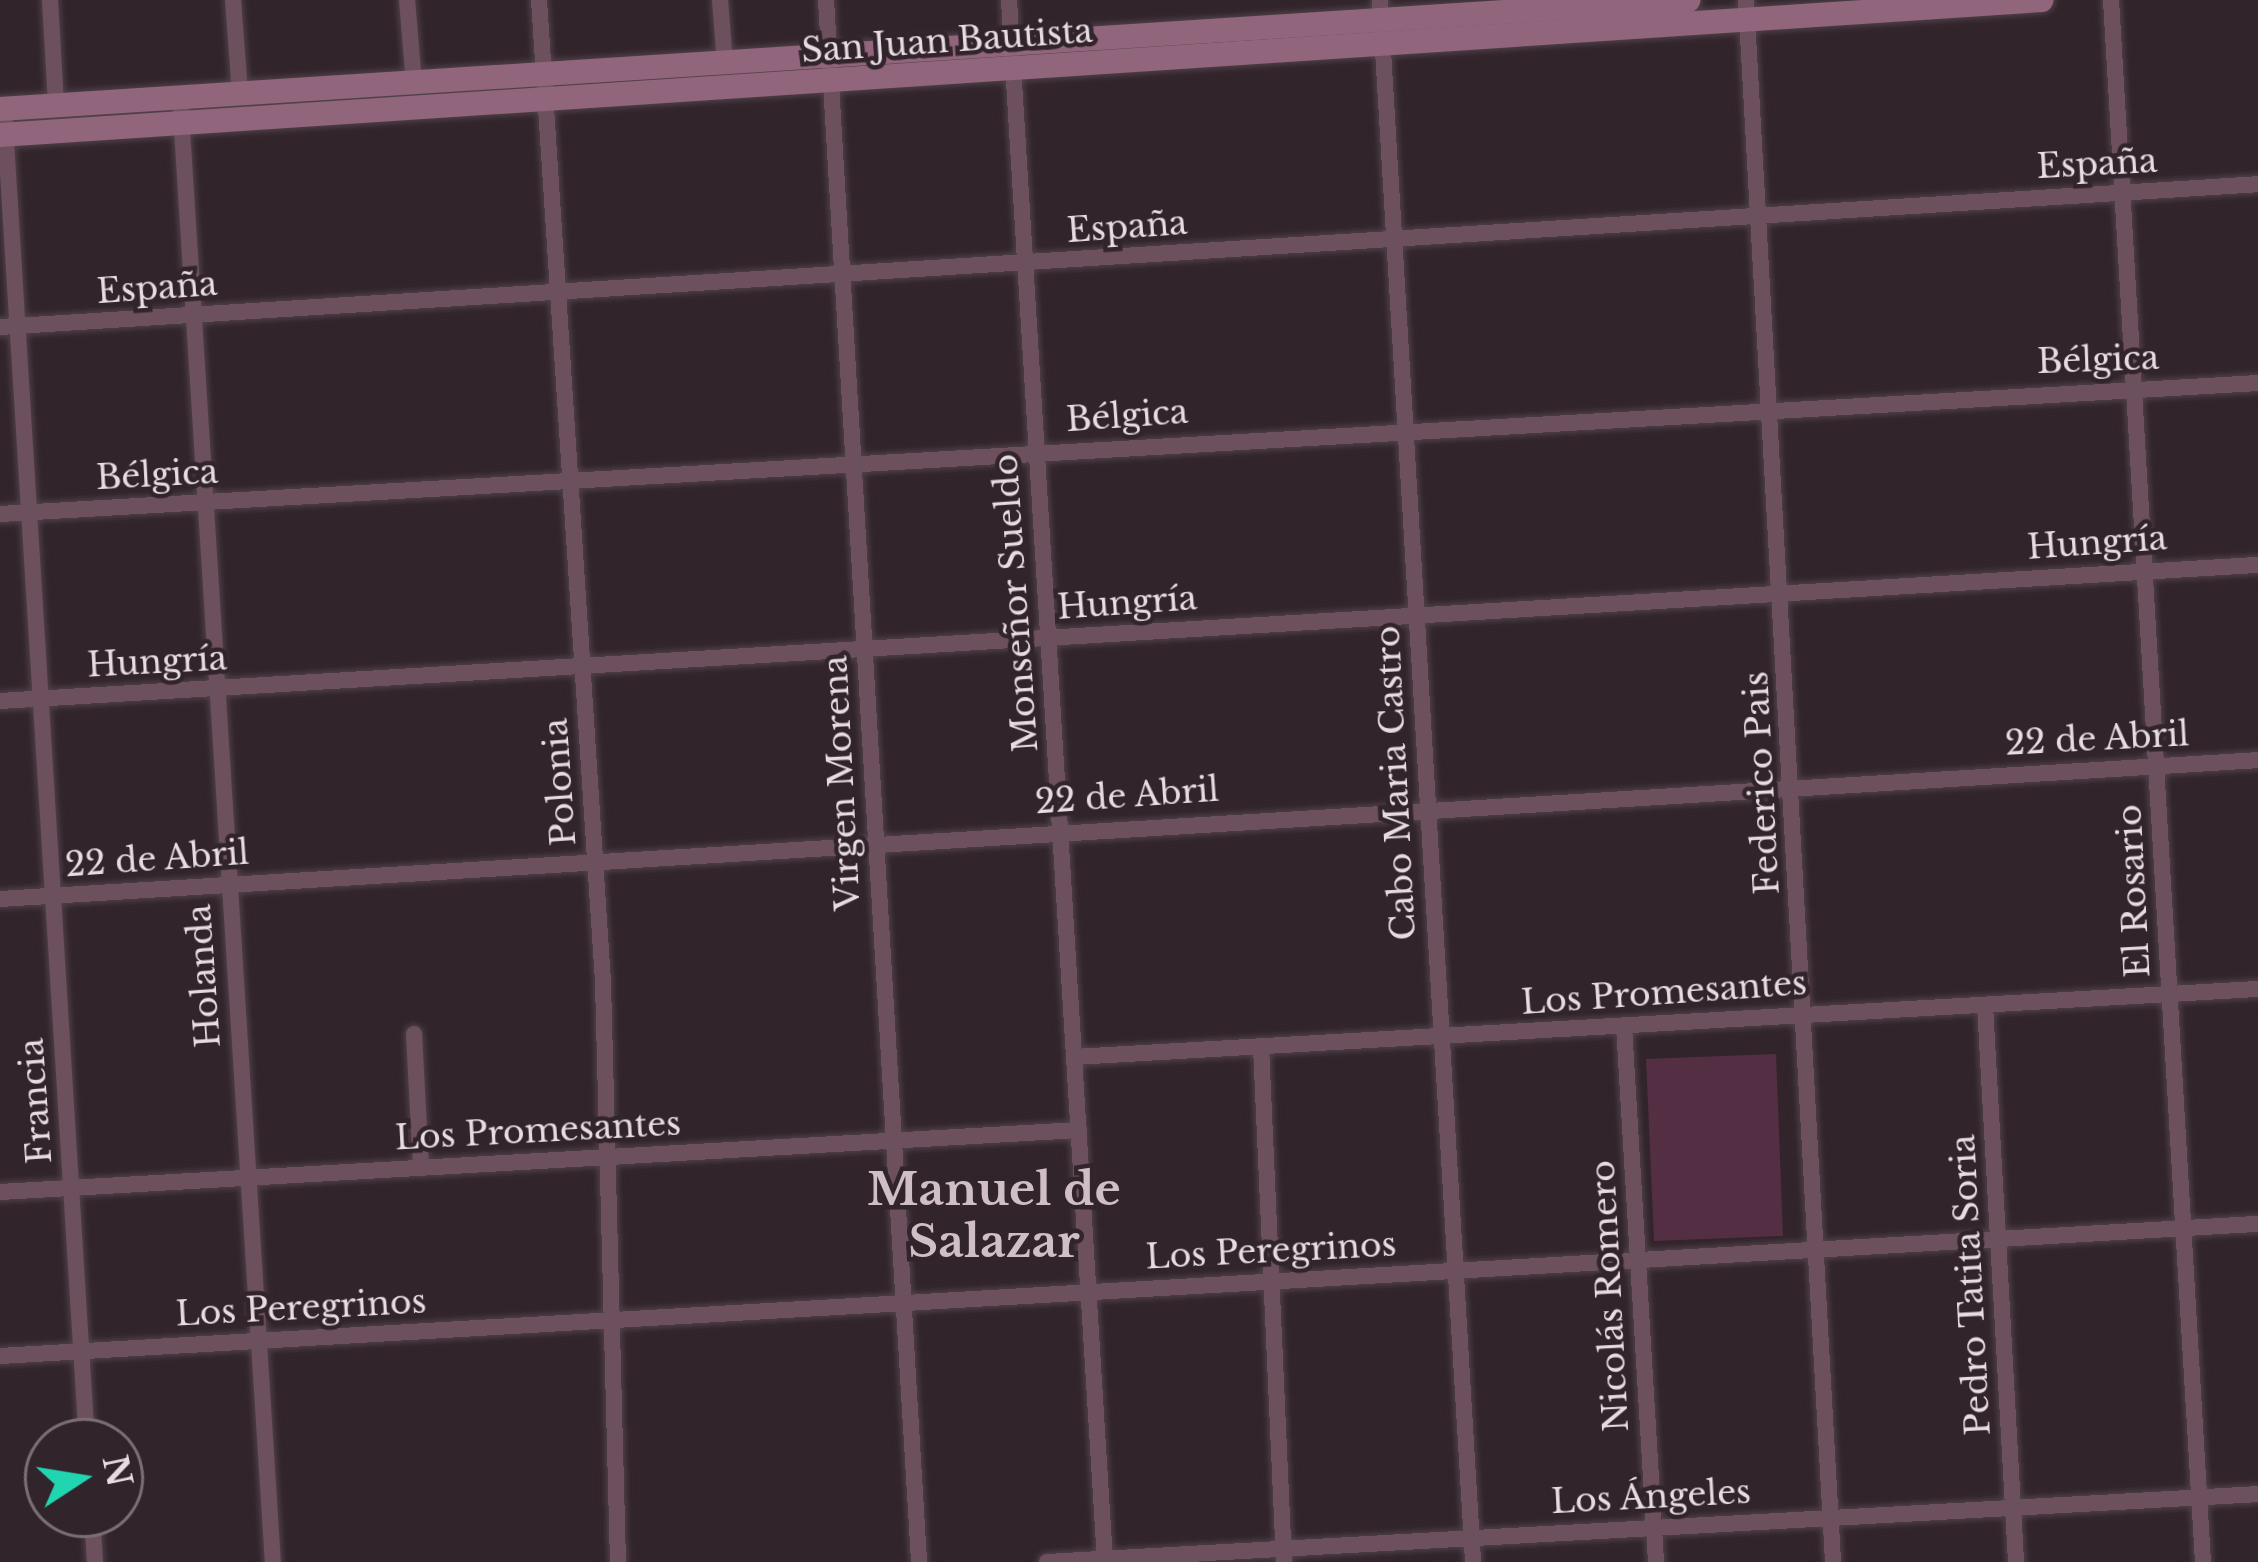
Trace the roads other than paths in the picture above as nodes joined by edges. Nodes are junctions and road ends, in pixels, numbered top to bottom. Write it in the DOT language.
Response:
graph roads {
  1 [pos="50,0"];
  2 [pos="233,0"];
  3 [pos="407,0"];
  4 [pos="539,0"];
  5 [pos="720,0"];
  6 [pos="826,0"];
  7 [pos="1010,0"];
  8 [pos="1688,0"];
  9 [pos="2042,0"];
  10 [pos="2111,0"];
  11 [pos="1747,9"];
  12 [pos="1382,21"];
  13 [pos="1013,58"];
  14 [pos="725,63"];
  15 [pos="829,69"];
  16 [pos="414,83"];
  17 [pos="545,87"];
  18 [pos="240,94"];
  19 [pos="56,105"];
  20 [pos="181,111"];
  21 [pos="2,122"];
  22 [pos="2258,184"];
  23 [pos="2123,193"];
  24 [pos="1759,212"];
  25 [pos="1395,237"];
  26 [pos="1026,264"];
  27 [pos="842,275"];
  28 [pos="558,293"];
  29 [pos="193,315"];
  30 [pos="8,327"];
  31 [pos="2258,383"];
  32 [pos="2134,388"];
  33 [pos="1770,407"];
  34 [pos="1406,428"];
  35 [pos="1037,452"];
  36 [pos="853,463"];
  37 [pos="570,480"];
  38 [pos="204,502"];
  39 [pos="28,512"];
  40 [pos="0,514"];
  41 [pos="2258,565"];
  42 [pos="2145,568"];
  43 [pos="1781,595"];
  44 [pos="1417,613"];
  45 [pos="1049,639"];
  46 [pos="864,650"];
  47 [pos="582,667"];
  48 [pos="215,688"];
  49 [pos="39,699"];
  50 [pos="0,701"];
  51 [pos="2258,760"];
  52 [pos="2157,766"];
  53 [pos="1792,787"];
  54 [pos="1426,807"];
  55 [pos="1060,831"];
  56 [pos="876,842"];
  57 [pos="595,860"];
  58 [pos="228,884"];
  59 [pos="50,896"];
  60 [pos="0,899"];
  61 [pos="2258,988"];
  62 [pos="2170,994"];
  63 [pos="1985,1005"];
  64 [pos="1805,1014"];
  65 [pos="1624,1027"];
  66 [pos="414,1034"];
  67 [pos="1442,1036"];
  68 [pos="1261,1046"];
  69 [pos="1074,1057"];
  70 [pos="1079,1130"];
  71 [pos="894,1141"];
  72 [pos="608,1157"];
  73 [pos="421,1168"];
  74 [pos="247,1181"];
  75 [pos="72,1190"];
  76 [pos="0,1192"];
  77 [pos="2258,1224"];
  78 [pos="2183,1229"];
  79 [pos="1999,1242"];
  80 [pos="1819,1252"];
  81 [pos="1638,1260"];
  82 [pos="1456,1271"];
  83 [pos="1271,1280"];
  84 [pos="1089,1292"];
  85 [pos="904,1303"];
  86 [pos="612,1320"];
  87 [pos="258,1341"];
  88 [pos="82,1351"];
  89 [pos="0,1356"];
  90 [pos="86,1418"];
  91 [pos="2258,1494"];
  92 [pos="2199,1497"];
  93 [pos="2013,1507"];
  94 [pos="1831,1517"];
  95 [pos="1654,1526"];
  96 [pos="1472,1536"];
  97 [pos="1283,1554"];
  98 [pos="1105,1560"];
  99 [pos="273,1562"];
  100 [pos="618,1562"];
  101 [pos="919,1562"];
  102 [pos="1047,1562"];
  103 [pos="1473,1562"];
  104 [pos="1656,1562"];
  105 [pos="1833,1562"];
  106 [pos="2016,1562"];
  107 [pos="2203,1562"];
  1 -- 19 [label="street"];
  2 -- 18 [label="street"];
  3 -- 16 [label="street"];
  4 -- 17 [label="street, Polonia"];
  5 -- 14 [label="street"];
  6 -- 15 [label="street, Virgen Morena"];
  7 -- 13 [label="street, Monseñor Sueldo"];
  8 -- 12 [label="street, San Juan Bautista"];
  9 -- 11 [label="street, San Juan Bautista"];
  10 -- 23 [label="street, El Rosario"];
  11 -- 12 [label="street, San Juan Bautista"];
  11 -- 24 [label="street, Federico Pais"];
  12 -- 13 [label="street, San Juan Bautista"];
  12 -- 25 [label="street, Cabo Maria Castro"];
  13 -- 15 [label="street, San Juan Bautista"];
  13 -- 26 [label="street, Monseñor Sueldo"];
  14 -- 15 [label="street, San Juan Bautista"];
  14 -- 17 [label="street, San Juan Bautista"];
  15 -- 17 [label="street, San Juan Bautista"];
  15 -- 27 [label="street, Virgen Morena"];
  16 -- 17 [label="street, San Juan Bautista"];
  16 -- 18 [label="street, San Juan Bautista"];
  17 -- 20 [label="street, San Juan Bautista"];
  17 -- 28 [label="street, Polonia"];
  18 -- 20 [label="street, San Juan Bautista"];
  19 -- 20 [label="street, San Juan Bautista"];
  19 -- 21 [label="street, San Juan Bautista"];
  20 -- 21 [label="street, San Juan Bautista"];
  20 -- 29 [label="street, Holanda"];
  21 -- 30 [label="street, Francia"];
  22 -- 23 [label="street, España"];
  23 -- 24 [label="street, España"];
  23 -- 32 [label="street, El Rosario"];
  24 -- 25 [label="street, España"];
  24 -- 33 [label="street, Federico Pais"];
  25 -- 26 [label="street, España"];
  25 -- 34 [label="street, Cabo Maria Castro"];
  26 -- 27 [label="street, España"];
  26 -- 35 [label="street, Monseñor Sueldo"];
  27 -- 28 [label="street, España"];
  27 -- 36 [label="street, Virgen Morena"];
  28 -- 29 [label="street, España"];
  28 -- 37 [label="street, Polonia"];
  29 -- 30 [label="street, España"];
  29 -- 38 [label="street, Holanda"];
  30 -- 39 [label="street, Francia"];
  31 -- 32 [label="street, Bélgica"];
  32 -- 33 [label="street, Bélgica"];
  32 -- 42 [label="street, El Rosario"];
  33 -- 34 [label="street, Bélgica"];
  33 -- 43 [label="street, Federico Pais"];
  34 -- 35 [label="street, Bélgica"];
  34 -- 44 [label="street, Cabo Maria Castro"];
  35 -- 36 [label="street, Bélgica"];
  35 -- 45 [label="street, Monseñor Sueldo"];
  36 -- 37 [label="street, Bélgica"];
  36 -- 46 [label="street, Virgen Morena"];
  37 -- 38 [label="street, Bélgica"];
  37 -- 47 [label="street, Polonia"];
  38 -- 39 [label="street, Bélgica"];
  38 -- 48 [label="street, Holanda"];
  39 -- 40 [label="street, Bélgica"];
  39 -- 49 [label="street, Francia"];
  41 -- 42 [label="street, Hungría"];
  42 -- 43 [label="street, Hungría"];
  42 -- 52 [label="street, El Rosario"];
  43 -- 44 [label="street, Hungría"];
  43 -- 53 [label="street, Federico Pais"];
  44 -- 45 [label="street, Hungría"];
  44 -- 54 [label="street, Cabo Maria Castro"];
  45 -- 46 [label="street, Hungría"];
  45 -- 55 [label="street, Monseñor Sueldo"];
  46 -- 47 [label="street, Hungría"];
  46 -- 56 [label="street, Virgen Morena"];
  47 -- 48 [label="street, Hungría"];
  47 -- 57 [label="street, Polonia"];
  48 -- 49 [label="street, Hungría"];
  48 -- 58 [label="street, Holanda"];
  49 -- 50 [label="street, Hungría"];
  49 -- 59 [label="street, Francia"];
  51 -- 52 [label="street, 22 de Abril"];
  52 -- 53 [label="street, 22 de Abril"];
  52 -- 62 [label="street, El Rosario"];
  53 -- 54 [label="street, 22 de Abril"];
  53 -- 64 [label="street, Federico Pais"];
  54 -- 55 [label="street, 22 de Abril"];
  54 -- 67 [label="street, Cabo Maria Castro"];
  55 -- 56 [label="street, 22 de Abril"];
  55 -- 69 [label="street, Monseñor Sueldo"];
  56 -- 57 [label="street, 22 de Abril"];
  56 -- 71 [label="street, Virgen Morena"];
  57 -- 58 [label="street, 22 de Abril"];
  57 -- 72 [label="street, Polonia"];
  58 -- 59 [label="street, 22 de Abril"];
  58 -- 74 [label="street, Holanda"];
  59 -- 60 [label="street, 22 de Abril"];
  59 -- 75 [label="street, Francia"];
  61 -- 62 [label="street, Los Promesantes"];
  62 -- 63 [label="street, Los Promesantes"];
  62 -- 78 [label="street, El Rosario"];
  63 -- 64 [label="street, Los Promesantes"];
  63 -- 79 [label="street, Pedro Tatita Soria"];
  64 -- 65 [label="street, Los Promesantes"];
  64 -- 80 [label="street, Federico Pais"];
  65 -- 67 [label="street, Los Promesantes"];
  65 -- 81 [label="street, Nicolás Romero"];
  66 -- 73 [label="street"];
  67 -- 68 [label="street, Los Promesantes"];
  67 -- 82 [label="street, Cabo Maria Castro"];
  68 -- 69 [label="street, Los Promesantes"];
  68 -- 83 [label="street"];
  69 -- 70 [label="street, Monseñor Sueldo"];
  70 -- 71 [label="street, Los Promesantes"];
  70 -- 84 [label="street, Monseñor Sueldo"];
  71 -- 72 [label="street, Los Promesantes"];
  71 -- 85 [label="street, Virgen Morena"];
  72 -- 73 [label="street, Los Promesantes"];
  72 -- 86 [label="street, Polonia"];
  73 -- 74 [label="street, Los Promesantes"];
  74 -- 75 [label="street, Los Promesantes"];
  74 -- 87 [label="street, Holanda"];
  75 -- 76 [label="street, Los Promesantes"];
  75 -- 88 [label="street, Francia"];
  77 -- 78 [label="street, Los Peregrinos"];
  78 -- 79 [label="street, Los Peregrinos"];
  78 -- 92 [label="street, El Rosario"];
  79 -- 80 [label="street, Los Peregrinos"];
  79 -- 93 [label="street, Pedro Tatita Soria"];
  80 -- 81 [label="street, Los Peregrinos"];
  80 -- 94 [label="street, Federico Pais"];
  81 -- 82 [label="street, Los Peregrinos"];
  81 -- 95 [label="street, Nicolás Romero"];
  82 -- 83 [label="street, Los Peregrinos"];
  82 -- 96 [label="street, Cabo Maria Castro"];
  83 -- 84 [label="street, Los Peregrinos"];
  83 -- 97 [label="street"];
  84 -- 85 [label="street, Los Peregrinos"];
  84 -- 98 [label="street, Monseñor Sueldo"];
  85 -- 86 [label="street, Los Peregrinos"];
  85 -- 101 [label="street, Virgen Morena"];
  86 -- 87 [label="street, Los Peregrinos"];
  86 -- 100 [label="street, Polonia"];
  87 -- 88 [label="street, Los Peregrinos"];
  87 -- 99 [label="street, Holanda"];
  88 -- 89 [label="street, Los Peregrinos"];
  88 -- 90 [label="street, Francia"];
  91 -- 92 [label="street, Los Ángeles"];
  92 -- 93 [label="street, Los Ángeles"];
  92 -- 107 [label="street, El Rosario"];
  93 -- 94 [label="street, Los Ángeles"];
  93 -- 106 [label="street, Pedro Tatita Soria"];
  94 -- 95 [label="street, Los Ángeles"];
  94 -- 105 [label="street, Federico Pais"];
  95 -- 96 [label="street, Los Ángeles"];
  95 -- 104 [label="street, Nicolás Romero"];
  96 -- 97 [label="street, Los Ángeles"];
  96 -- 103 [label="street, Cabo Maria Castro"];
  97 -- 98 [label="street, Los Ángeles"];
  98 -- 102 [label="street, Los Ángeles"];
}
